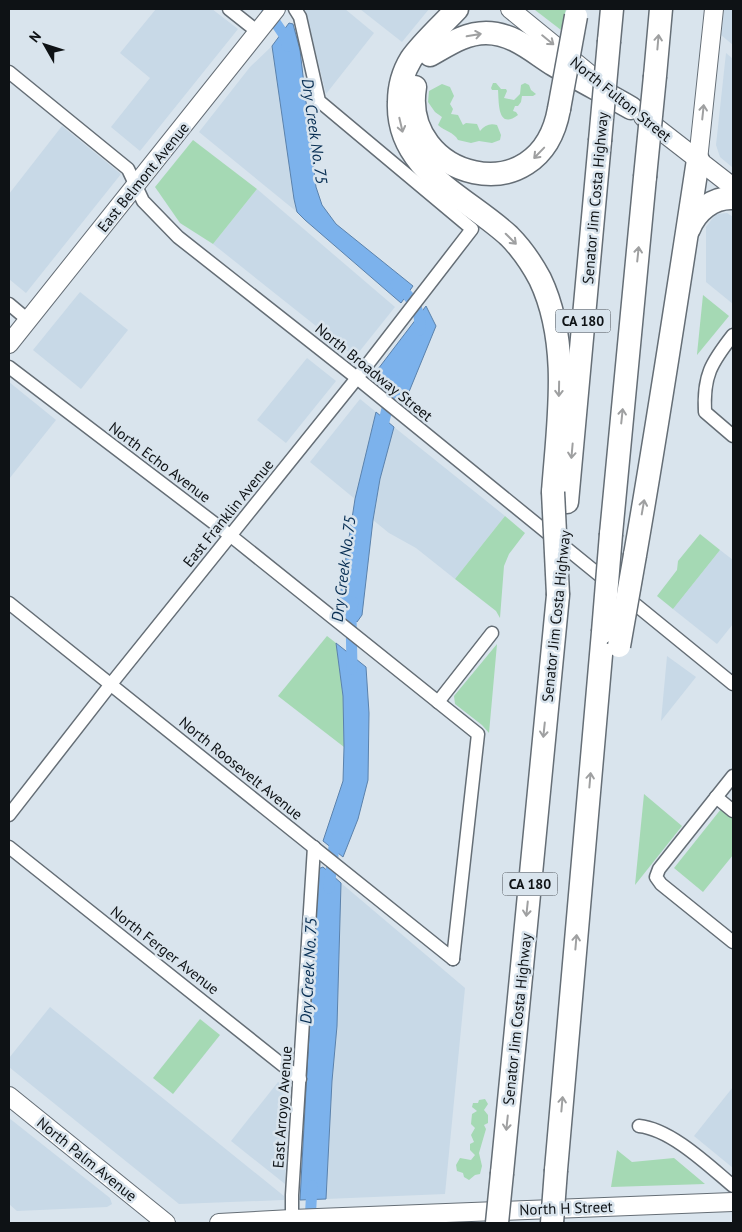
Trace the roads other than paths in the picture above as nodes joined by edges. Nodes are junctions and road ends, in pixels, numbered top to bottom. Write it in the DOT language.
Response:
graph roads {
  1 [pos="229,9"];
  2 [pos="276,9"];
  3 [pos="295,9"];
  4 [pos="457,9"];
  5 [pos="472,9"];
  6 [pos="510,9"];
  7 [pos="612,9"];
  8 [pos="661,9"];
  9 [pos="714,9"];
  10 [pos="577,12"];
  11 [pos="260,30"];
  12 [pos="430,55"];
  13 [pos="9,72"];
  14 [pos="631,108"];
  15 [pos="698,160"];
  16 [pos="135,186"];
  17 [pos="733,188"];
  18 [pos="733,198"];
  19 [pos="686,237"];
  20 [pos="9,304"];
  21 [pos="28,320"];
  22 [pos="733,335"];
  23 [pos="9,344"];
  24 [pos="9,367"];
  25 [pos="357,378"];
  26 [pos="733,436"];
  27 [pos="560,497"];
  28 [pos="231,536"];
  29 [pos="9,603"];
  30 [pos="492,634"];
  31 [pos="611,639"];
  32 [pos="111,684"];
  33 [pos="733,684"];
  34 [pos="438,702"];
  35 [pos="733,776"];
  36 [pos="716,797"];
  37 [pos="733,811"];
  38 [pos="9,816"];
  39 [pos="9,847"];
  40 [pos="319,851"];
  41 [pos="733,942"];
  42 [pos="453,959"];
  43 [pos="300,1079"];
  44 [pos="9,1096"];
  45 [pos="639,1126"];
  46 [pos="733,1186"];
  47 [pos="733,1202"];
  48 [pos="292,1219"];
  49 [pos="166,1223"];
  50 [pos="219,1223"];
  51 [pos="496,1223"];
  52 [pos="552,1223"];
  1 -- 11 [label="street"];
  2 -- 11 [label="main road, East Belmont Avenue"];
  3 -- 25 [label="street, East Franklin Avenue"];
  4 -- 27 [label="highway, one-way"];
  5 -- 12 [label="highway"];
  6 -- 14 [label="main road, North Fulton Street, one-way"];
  7 -- 27 [label="highway, Senator Jim Costa Highway / CA 180, one-way, bridge"];
  31 -- 8 [label="highway, CA 180, one-way, bridge"];
  15 -- 9 [label="main road, one-way"];
  10 -- 12 [label="highway, one-way, bridge"];
  11 -- 16 [label="main road, East Belmont Avenue"];
  12 -- 14 [label="highway, one-way"];
  13 -- 16 [label="street, North Broadway Street"];
  14 -- 15 [label="main road, North Fulton Street"];
  15 -- 17 [label="main road, North Fulton Street"];
  15 -- 19 [label="highway"];
  16 -- 21 [label="main road, East Belmont Avenue"];
  16 -- 25 [label="street, North Broadway Street"];
  18 -- 19 [label="highway"];
  31 -- 19 [label="highway, one-way, bridge"];
  20 -- 21 [label="street"];
  21 -- 23 [label="main road, East Belmont Avenue"];
  22 -- 26 [label="street"];
  24 -- 28 [label="street, North Echo Avenue"];
  25 -- 28 [label="street, East Franklin Avenue"];
  25 -- 33 [label="street, North Broadway Street"];
  27 -- 51 [label="highway, Senator Jim Costa Highway / CA 180, one-way, bridge"];
  28 -- 32 [label="street, East Franklin Avenue"];
  28 -- 34 [label="street, North Echo Avenue"];
  29 -- 32 [label="street, North Roosevelt Avenue"];
  30 -- 34 [label="street"];
  52 -- 31 [label="highway, CA 180, one-way, bridge"];
  32 -- 38 [label="street, East Franklin Avenue"];
  32 -- 40 [label="street, North Roosevelt Avenue"];
  34 -- 42 [label="street, North Echo Avenue"];
  35 -- 36 [label="street"];
  36 -- 37 [label="street"];
  36 -- 41 [label="street"];
  39 -- 43 [label="street, North Ferger Avenue"];
  40 -- 42 [label="street, North Roosevelt Avenue"];
  40 -- 43 [label="street, East Arroyo Avenue"];
  43 -- 48 [label="street, East Arroyo Avenue"];
  44 -- 49 [label="main road, North Palm Avenue"];
  45 -- 46 [label="street"];
  47 -- 48 [label="main road, North H Street"];
  48 -- 50 [label="main road, North H Street"];
}
